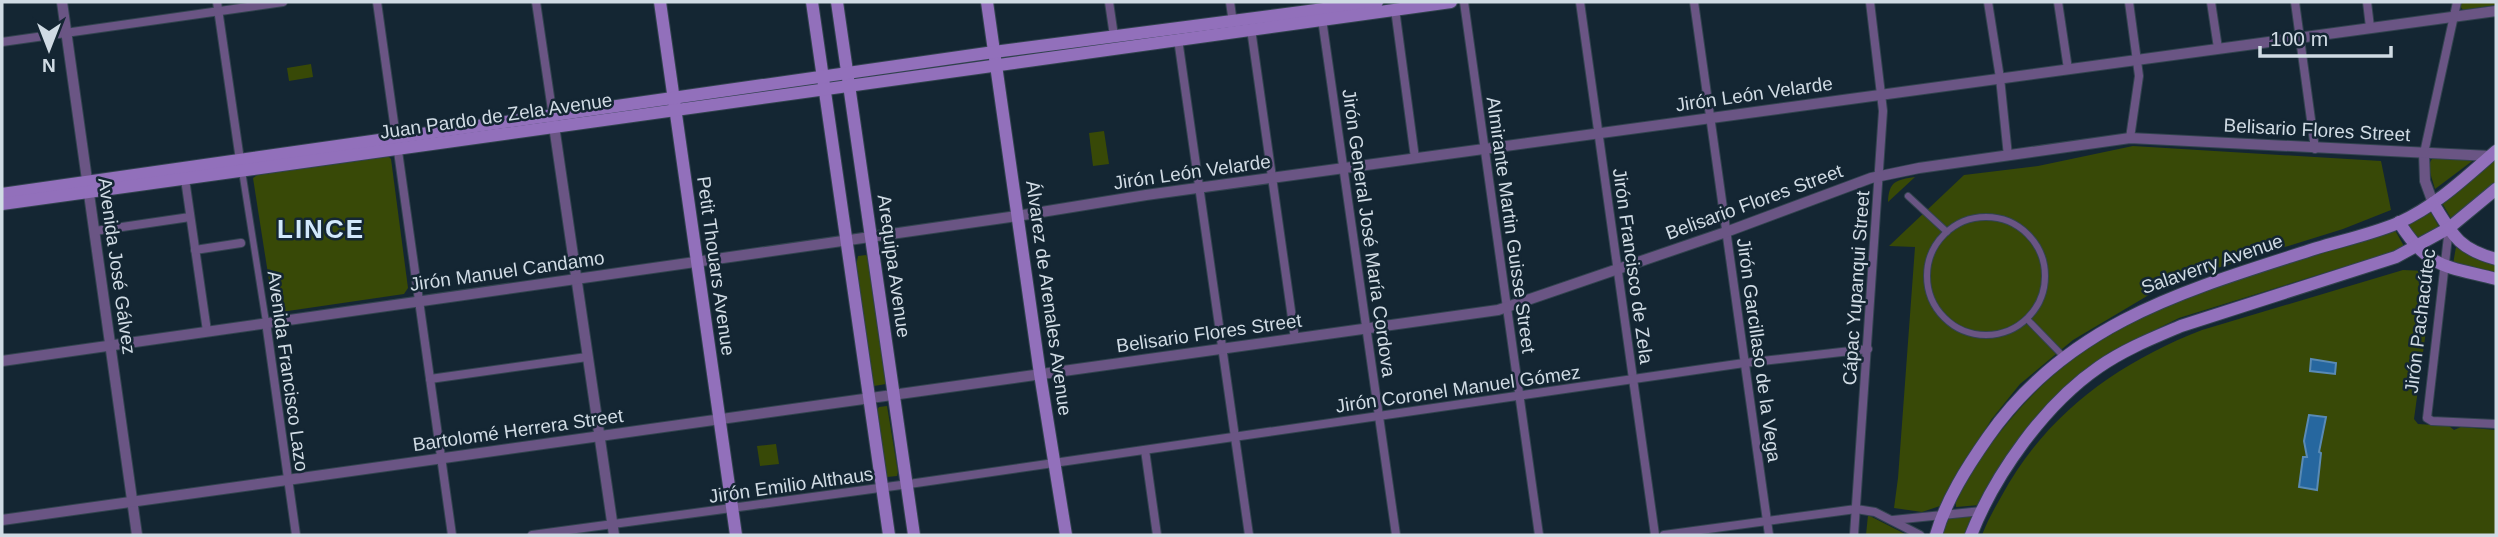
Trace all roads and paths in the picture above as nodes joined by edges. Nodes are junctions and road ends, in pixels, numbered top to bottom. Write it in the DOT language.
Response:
graph roads {
  1 [pos="62,2"];
  2 [pos="217,2"];
  3 [pos="284,2"];
  4 [pos="377,2"];
  5 [pos="536,2"];
  6 [pos="660,2"];
  7 [pos="812,2"];
  8 [pos="836,2"];
  9 [pos="987,2"];
  10 [pos="1109,2"];
  11 [pos="1230,2"];
  12 [pos="1377,2"];
  13 [pos="1451,2"];
  14 [pos="1464,2"];
  15 [pos="1580,2"];
  16 [pos="1694,2"];
  17 [pos="1870,2"];
  18 [pos="1988,2"];
  19 [pos="2058,2"];
  20 [pos="2129,2"];
  21 [pos="2211,2"];
  22 [pos="2295,2"];
  23 [pos="2367,2"];
  24 [pos="2457,2"];
  25 [pos="1347,4"];
  26 [pos="1395,9"];
  27 [pos="2496,10"];
  28 [pos="219,12"];
  29 [pos="2455,15"];
  30 [pos="1322,19"];
  31 [pos="1233,26"];
  32 [pos="2370,27"];
  33 [pos="1251,29"];
  34 [pos="66,32"];
  35 [pos="1114,36"];
  36 [pos="2300,37"];
  37 [pos="1178,39"];
  38 [pos="2,42"];
  39 [pos="2218,48"];
  40 [pos="995,58"];
  41 [pos="2137,59"];
  42 [pos="2068,69"];
  43 [pos="2000,78"];
  44 [pos="848,80"];
  45 [pos="824,83"];
  46 [pos="1883,93"];
  47 [pos="674,105"];
  48 [pos="1710,118"];
  49 [pos="554,122"];
  50 [pos="1598,133"];
  51 [pos="2130,138"];
  52 [pos="397,143"];
  53 [pos="1485,149"];
  54 [pos="2315,149"];
  55 [pos="2424,153"];
  56 [pos="2493,154"];
  57 [pos="2008,156"];
  58 [pos="1416,158"];
  59 [pos="241,165"];
  60 [pos="1343,168"];
  61 [pos="1880,175"];
  62 [pos="185,178"];
  63 [pos="1272,178"];
  64 [pos="89,187"];
  65 [pos="1199,188"];
  66 [pos="2496,189"];
  67 [pos="2,194"];
  68 [pos="1908,196"];
  69 [pos="2433,203"];
  70 [pos="2,204"];
  71 [pos="1017,216"];
  72 [pos="190,217"];
  73 [pos="2399,222"];
  74 [pos="2449,228"];
  75 [pos="95,231"];
  76 [pos="1726,232"];
  77 [pos="1947,232"];
  78 [pos="871,237"];
  79 [pos="846,240"];
  80 [pos="253,241"];
  81 [pos="241,243"];
  82 [pos="2416,248"];
  83 [pos="195,250"];
  84 [pos="2496,259"];
  85 [pos="696,262"];
  86 [pos="2445,266"];
  87 [pos="1618,269"];
  88 [pos="576,279"];
  89 [pos="2496,279"];
  90 [pos="419,301"];
  91 [pos="1507,307"];
  92 [pos="2027,319"];
  93 [pos="266,322"];
  94 [pos="1367,330"];
  95 [pos="207,331"];
  96 [pos="1295,339"];
  97 [pos="111,344"];
  98 [pos="1222,349"];
  99 [pos="1868,349"];
  100 [pos="587,357"];
  101 [pos="2064,357"];
  102 [pos="2,361"];
  103 [pos="1745,363"];
  104 [pos="1040,374"];
  105 [pos="430,379"];
  106 [pos="1633,380"];
  107 [pos="894,395"];
  108 [pos="1520,396"];
  109 [pos="869,398"];
  110 [pos="1379,417"];
  111 [pos="719,419"];
  112 [pos="2496,424"];
  113 [pos="599,437"];
  114 [pos="1235,437"];
  115 [pos="1146,450"];
  116 [pos="441,459"];
  117 [pos="1054,463"];
  118 [pos="288,479"];
  119 [pos="907,485"];
  120 [pos="882,488"];
  121 [pos="133,503"];
  122 [pos="733,509"];
  123 [pos="1856,509"];
  124 [pos="1982,511"];
  125 [pos="1943,514"];
  126 [pos="2,520"];
  127 [pos="1894,520"];
  128 [pos="1767,521"];
  129 [pos="613,530"];
  130 [pos="137,535"];
  131 [pos="296,535"];
  132 [pos="452,535"];
  133 [pos="532,535"];
  134 [pos="736,535"];
  135 [pos="889,535"];
  136 [pos="914,535"];
  137 [pos="1066,535"];
  138 [pos="1157,535"];
  139 [pos="1249,535"];
  140 [pos="1396,535"];
  141 [pos="1539,535"];
  142 [pos="1655,535"];
  143 [pos="1664,535"];
  144 [pos="1769,535"];
  145 [pos="1854,535"];
  146 [pos="1920,535"];
  147 [pos="1936,535"];
  148 [pos="1971,535"];
  1 -- 34 [label="street, Avenida José Gálvez"];
  2 -- 28 [label="street, Avenida Francisco Lazo"];
  3 -- 28 [label="street"];
  4 -- 52 [label="street"];
  5 -- 49 [label="street"];
  6 -- 47 [label="main road, Petit Thouars Avenue"];
  7 -- 45 [label="main road"];
  8 -- 44 [label="main road, Arequipa Avenue"];
  9 -- 40 [label="main road, Álvarez de Arenales Avenue"];
  10 -- 35 [label="street"];
  11 -- 31 [label="street"];
  12 -- 25 [label="main road"];
  13 -- 26 [label="main road"];
  14 -- 53 [label="street, Almirante Martin Guisse Street"];
  15 -- 50 [label="street, Jirón Francisco de Zela"];
  16 -- 48 [label="street, Jirón Garcillaso de la Vega"];
  17 -- 46 [label="street, Cápac Yupanqui Street"];
  18 -- 43 [label="street"];
  19 -- 42 [label="street"];
  20 -- 41 [label="street"];
  21 -- 39 [label="street"];
  22 -- 36 [label="street"];
  23 -- 32 [label="street"];
  24 -- 29 [label="street"];
  25 -- 31 [label="main road"];
  26 -- 30 [label="main road"];
  26 -- 58 [label="street"];
  27 -- 29 [label="street, Jirón León Velarde"];
  28 -- 34 [label="street"];
  28 -- 59 [label="street, Avenida Francisco Lazo"];
  29 -- 32 [label="street, Jirón León Velarde"];
  29 -- 55 [label="street"];
  30 -- 33 [label="main road"];
  30 -- 60 [label="street, Jirón General José María Cordova"];
  31 -- 33 [label="main road"];
  31 -- 35 [label="main road"];
  31 -- 37 [label="main road"];
  32 -- 36 [label="street, Jirón León Velarde"];
  33 -- 63 [label="street"];
  34 -- 38 [label="street"];
  34 -- 64 [label="street, Avenida José Gálvez"];
  35 -- 40 [label="main road"];
  36 -- 39 [label="street, Jirón León Velarde"];
  36 -- 54 [label="street"];
  37 -- 40 [label="main road"];
  37 -- 65 [label="street"];
  39 -- 41 [label="street, Jirón León Velarde"];
  40 -- 44 [label="main road, Juan Pardo de Zela Avenue"];
  40 -- 71 [label="main road, Álvarez de Arenales Avenue"];
  41 -- 42 [label="street, Jirón León Velarde"];
  41 -- 51 [label="street"];
  42 -- 43 [label="street, Jirón León Velarde"];
  43 -- 46 [label="street, Jirón León Velarde"];
  43 -- 57 [label="street"];
  44 -- 45 [label="main road, Juan Pardo de Zela Avenue"];
  44 -- 78 [label="main road, Arequipa Avenue"];
  45 -- 47 [label="main road, Juan Pardo de Zela Avenue"];
  45 -- 79 [label="main road"];
  46 -- 48 [label="street, Jirón León Velarde"];
  46 -- 61 [label="street, Cápac Yupanqui Street"];
  47 -- 49 [label="main road, Juan Pardo de Zela Avenue"];
  47 -- 85 [label="main road, Petit Thouars Avenue"];
  48 -- 50 [label="street, Jirón León Velarde"];
  48 -- 76 [label="street, Jirón Garcillaso de la Vega"];
  49 -- 52 [label="main road, Juan Pardo de Zela Avenue"];
  49 -- 88 [label="street"];
  50 -- 53 [label="street, Jirón León Velarde"];
  50 -- 87 [label="street, Jirón Francisco de Zela"];
  51 -- 54 [label="street, Belisario Flores Street"];
  51 -- 57 [label="street, Belisario Flores Street"];
  52 -- 59 [label="main road, Juan Pardo de Zela Avenue"];
  52 -- 90 [label="street"];
  53 -- 58 [label="street, Jirón León Velarde"];
  53 -- 91 [label="street, Almirante Martin Guisse Street"];
  54 -- 55 [label="street, Belisario Flores Street"];
  55 -- 56 [label="street, Belisario Flores Street"];
  55 -- 69 [label="street"];
  56 -- 69 [label="main road, Salaverry Avenue"];
  57 -- 61 [label="street, Belisario Flores Street"];
  58 -- 60 [label="street, Jirón León Velarde"];
  59 -- 62 [label="main road, Juan Pardo de Zela Avenue"];
  59 -- 64 [label="main road, Juan Pardo de Zela Avenue"];
  59 -- 80 [label="street, Avenida Francisco Lazo"];
  60 -- 63 [label="street, Jirón León Velarde"];
  60 -- 94 [label="street, Jirón General José María Cordova"];
  61 -- 76 [label="street, Belisario Flores Street"];
  61 -- 99 [label="street, Cápac Yupanqui Street"];
  62 -- 64 [label="main road, Juan Pardo de Zela Avenue"];
  62 -- 72 [label="street"];
  63 -- 65 [label="street, Jirón León Velarde"];
  63 -- 96 [label="street"];
  64 -- 67 [label="main road, Juan Pardo de Zela Avenue"];
  64 -- 70 [label="main road, Juan Pardo de Zela Avenue"];
  64 -- 75 [label="street, Avenida José Gálvez"];
  65 -- 71 [label="street, Jirón León Velarde"];
  65 -- 98 [label="street"];
  66 -- 74 [label="main road"];
  68 -- 77 [label="street"];
  69 -- 73 [label="main road, Salaverry Avenue"];
  69 -- 74 [label="main road"];
  71 -- 78 [label="street, Jirón Manuel Candamo"];
  71 -- 104 [label="main road, Álvarez de Arenales Avenue"];
  72 -- 75 [label="street"];
  72 -- 83 [label="street"];
  73 -- 82 [label="main road"];
  73 -- 101 [label="main road, Salaverry Avenue"];
  74 -- 82 [label="main road"];
  74 -- 84 [label="main road"];
  74 -- 86 [label="street, Jirón Pachacútec"];
  75 -- 97 [label="street, Avenida José Gálvez"];
  76 -- 87 [label="street, Belisario Flores Street"];
  76 -- 103 [label="street, Jirón Garcillaso de la Vega"];
  77 -- 92 [label="street"];
  77 -- 92 [label="street"];
  78 -- 79 [label="street, Jirón Manuel Candamo"];
  78 -- 107 [label="main road, Arequipa Avenue"];
  79 -- 85 [label="street, Jirón Manuel Candamo"];
  79 -- 109 [label="main road"];
  80 -- 81 [label="street"];
  80 -- 93 [label="street, Avenida Francisco Lazo"];
  81 -- 83 [label="street"];
  82 -- 86 [label="main road"];
  82 -- 124 [label="main road"];
  83 -- 95 [label="street"];
  85 -- 88 [label="street, Jirón Manuel Candamo"];
  85 -- 111 [label="main road, Petit Thouars Avenue"];
  86 -- 89 [label="main road"];
  86 -- 112 [label="street, Jirón Pachacútec"];
  87 -- 91 [label="street, Belisario Flores Street"];
  87 -- 106 [label="street, Jirón Francisco de Zela"];
  88 -- 90 [label="street, Jirón Manuel Candamo"];
  88 -- 100 [label="street"];
  90 -- 93 [label="street, Jirón Manuel Candamo"];
  90 -- 105 [label="street"];
  91 -- 94 [label="street, Belisario Flores Street"];
  91 -- 108 [label="street, Almirante Martin Guisse Street"];
  92 -- 101 [label="street"];
  93 -- 95 [label="street, Jirón Manuel Candamo"];
  93 -- 118 [label="street, Avenida Francisco Lazo"];
  94 -- 96 [label="street, Belisario Flores Street"];
  94 -- 110 [label="street, Jirón General José María Cordova"];
  95 -- 97 [label="street, Jirón Manuel Candamo"];
  96 -- 98 [label="street, Belisario Flores Street"];
  97 -- 102 [label="street, Jirón Manuel Candamo"];
  97 -- 121 [label="street, Avenida José Gálvez"];
  98 -- 104 [label="street, Belisario Flores Street"];
  98 -- 114 [label="street"];
  99 -- 103 [label="street, Jirón Coronel Manuel Gómez"];
  99 -- 123 [label="street, Cápac Yupanqui Street"];
  100 -- 105 [label="street"];
  100 -- 113 [label="street"];
  101 -- 125 [label="main road, Salaverry Avenue"];
  103 -- 106 [label="street, Jirón Coronel Manuel Gómez"];
  103 -- 128 [label="street, Jirón Garcillaso de la Vega"];
  104 -- 107 [label="street, Bartolomé Herrera Street"];
  104 -- 117 [label="main road, Álvarez de Arenales Avenue"];
  105 -- 116 [label="street"];
  106 -- 108 [label="street, Jirón Coronel Manuel Gómez"];
  106 -- 142 [label="street, Jirón Francisco de Zela"];
  107 -- 109 [label="street, Bartolomé Herrera Street"];
  107 -- 119 [label="main road, Arequipa Avenue"];
  108 -- 110 [label="street, Jirón Coronel Manuel Gómez"];
  108 -- 141 [label="street, Almirante Martin Guisse Street"];
  109 -- 111 [label="street, Bartolomé Herrera Street"];
  109 -- 120 [label="main road"];
  110 -- 114 [label="street, Jirón Coronel Manuel Gómez"];
  110 -- 140 [label="street, Jirón General José María Cordova"];
  111 -- 113 [label="street, Bartolomé Herrera Street"];
  111 -- 122 [label="main road, Petit Thouars Avenue"];
  113 -- 116 [label="street, Bartolomé Herrera Street"];
  113 -- 129 [label="street"];
  114 -- 115 [label="street, Jirón Coronel Manuel Gómez"];
  114 -- 139 [label="street"];
  115 -- 117 [label="street, Jirón Coronel Manuel Gómez"];
  115 -- 138 [label="street"];
  116 -- 118 [label="street, Bartolomé Herrera Street"];
  116 -- 132 [label="street"];
  117 -- 119 [label="street, Jirón Emilio Althaus"];
  117 -- 137 [label="main road, Álvarez de Arenales Avenue"];
  118 -- 121 [label="street, Bartolomé Herrera Street"];
  118 -- 131 [label="street, Avenida Francisco Lazo"];
  119 -- 120 [label="street, Jirón Emilio Althaus"];
  119 -- 136 [label="main road, Arequipa Avenue"];
  120 -- 122 [label="street, Jirón Emilio Althaus"];
  120 -- 135 [label="main road"];
  121 -- 126 [label="street, Bartolomé Herrera Street"];
  121 -- 130 [label="street, Avenida José Gálvez"];
  122 -- 129 [label="street, Jirón Emilio Althaus"];
  122 -- 134 [label="main road, Petit Thouars Avenue"];
  123 -- 127 [label="street"];
  123 -- 128 [label="street"];
  123 -- 145 [label="street, Cápac Yupanqui Street"];
  124 -- 125 [label="street"];
  124 -- 148 [label="main road"];
  125 -- 127 [label="street"];
  125 -- 147 [label="main road, Salaverry Avenue"];
  127 -- 146 [label="street"];
  128 -- 143 [label="street"];
  128 -- 144 [label="street, Jirón Garcillaso de la Vega"];
  129 -- 133 [label="street, Jirón Emilio Althaus"];
}
